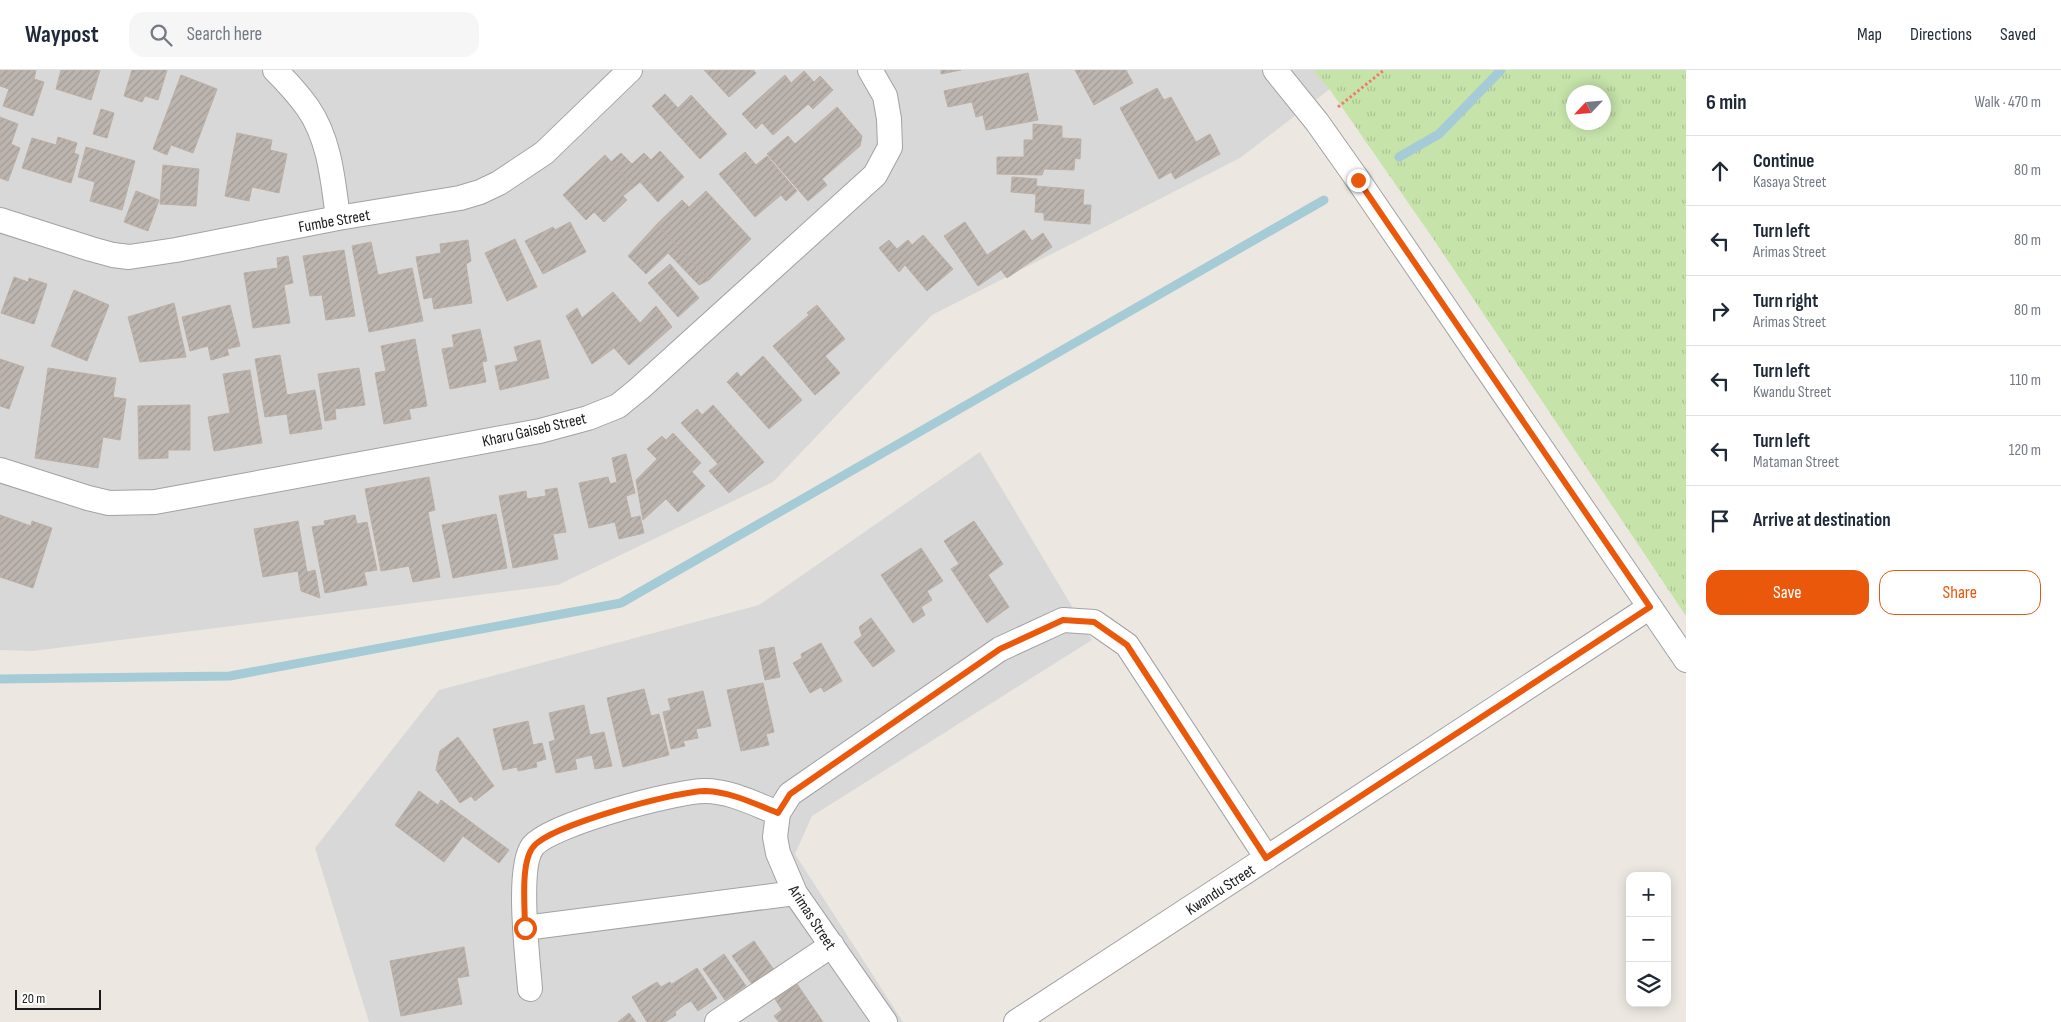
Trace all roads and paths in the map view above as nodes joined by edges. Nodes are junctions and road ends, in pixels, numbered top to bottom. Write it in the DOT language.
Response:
graph roads {
  1 [pos="276,70"];
  2 [pos="630,70"];
  3 [pos="870,70"];
  4 [pos="1275,70"];
  5 [pos="1384,70"];
  6 [pos="1317,122"];
  7 [pos="338,218"];
  8 [pos="0,220"];
  9 [pos="0,470"];
  10 [pos="1650,607"];
  11 [pos="1686,660"];
  12 [pos="778,813"];
  13 [pos="1266,858"];
  14 [pos="795,893"];
  15 [pos="525,928"];
  16 [pos="832,945"];
  17 [pos="530,989"];
  18 [pos="717,1022"];
  19 [pos="884,1022"];
  20 [pos="1016,1022"];
  1 -- 7 [label="street"];
  2 -- 7 [label="street, Fumbe Street"];
  3 -- 9 [label="street, Kharu Gaiseb Street"];
  4 -- 6 [label="street"];
  5 -- 6 [label="path"];
  6 -- 10 [label="street"];
  7 -- 8 [label="street, Fumbe Street"];
  10 -- 11 [label="street"];
  10 -- 13 [label="street, Kwandu Street"];
  12 -- 13 [label="street, Arimas Street"];
  12 -- 14 [label="street, Arimas Street"];
  12 -- 15 [label="street"];
  13 -- 20 [label="street, Kwandu Street"];
  14 -- 15 [label="street"];
  14 -- 16 [label="street, Arimas Street"];
  15 -- 17 [label="street"];
  16 -- 18 [label="street"];
  16 -- 19 [label="street, Arimas Street"];
}
